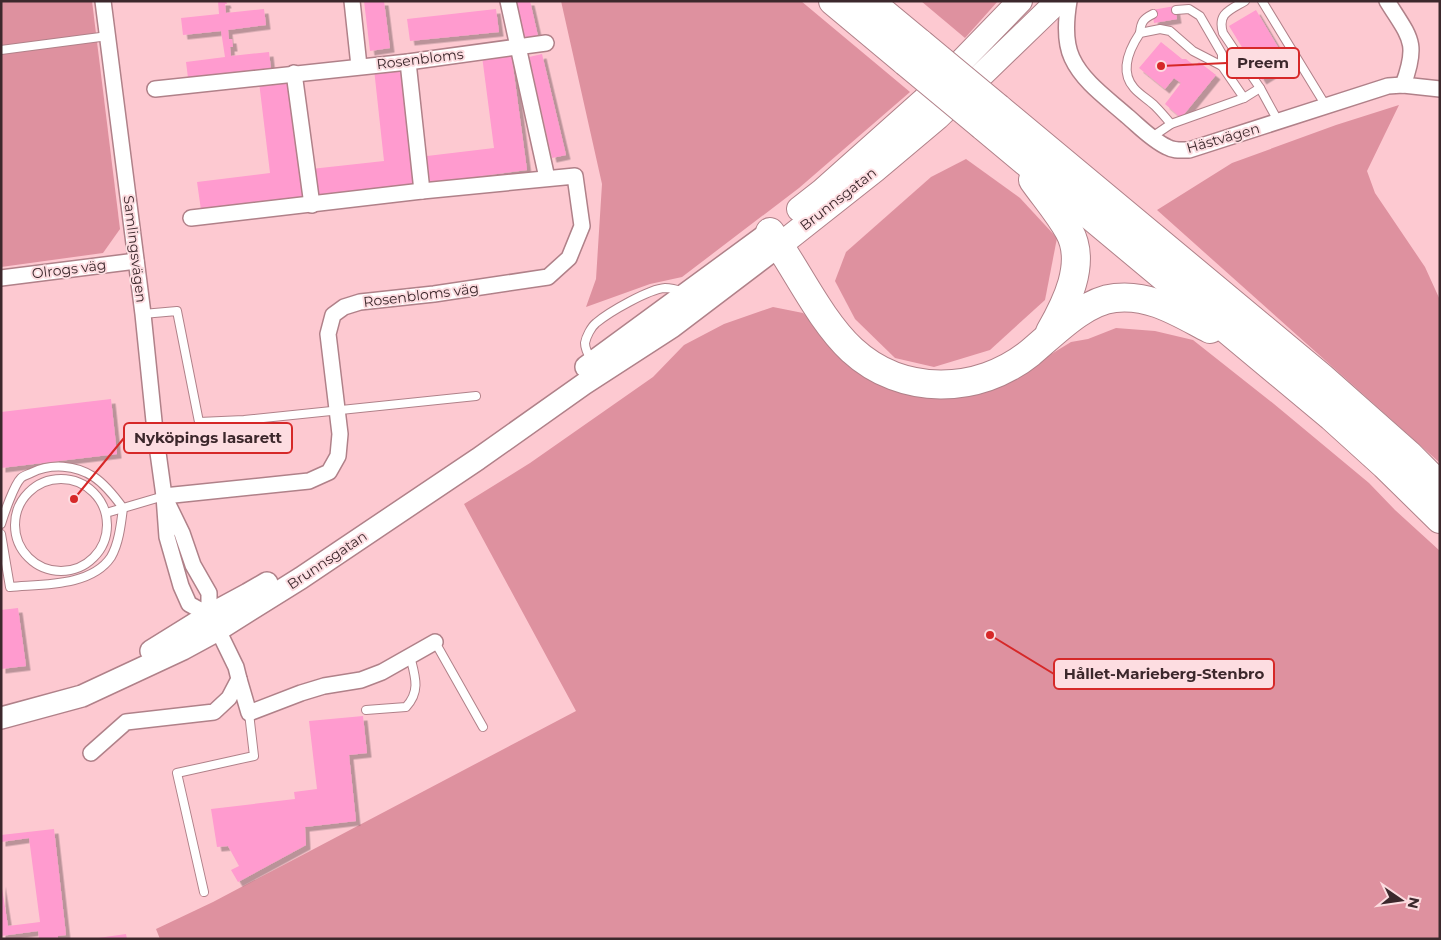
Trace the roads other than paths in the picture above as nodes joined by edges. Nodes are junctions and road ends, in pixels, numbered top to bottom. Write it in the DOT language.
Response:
graph roads {
  1 [pos="104,1"];
  2 [pos="352,1"];
  3 [pos="508,1"];
  4 [pos="833,1"];
  5 [pos="869,1"];
  6 [pos="1020,1"];
  7 [pos="1058,1"];
  8 [pos="1069,1"];
  9 [pos="1245,1"];
  10 [pos="1262,1"];
  11 [pos="1388,1"];
  12 [pos="1176,10"];
  13 [pos="1153,14"];
  14 [pos="1140,33"];
  15 [pos="108,36"];
  16 [pos="546,43"];
  17 [pos="518,47"];
  18 [pos="1,50"];
  19 [pos="914,53"];
  20 [pos="408,62"];
  21 [pos="359,66"];
  22 [pos="1222,66"];
  23 [pos="294,74"];
  24 [pos="1403,84"];
  25 [pos="1260,88"];
  26 [pos="156,89"];
  27 [pos="1440,89"];
  28 [pos="1244,98"];
  29 [pos="1326,106"];
  30 [pos="990,117"];
  31 [pos="1278,121"];
  32 [pos="1171,124"];
  33 [pos="1152,137"];
  34 [pos="1010,149"];
  35 [pos="547,178"];
  36 [pos="422,191"];
  37 [pos="312,205"];
  38 [pos="191,218"];
  39 [pos="775,238"];
  40 [pos="136,261"];
  41 [pos="1,278"];
  42 [pos="686,292"];
  43 [pos="143,314"];
  44 [pos="1046,338"];
  45 [pos="1262,357"];
  46 [pos="596,368"];
  47 [pos="476,396"];
  48 [pos="337,412"];
  49 [pos="1440,486"];
  50 [pos="164,496"];
  51 [pos="123,508"];
  52 [pos="106,513"];
  53 [pos="1440,519"];
  54 [pos="1,524"];
  55 [pos="1,534"];
  56 [pos="214,622"];
  57 [pos="435,642"];
  58 [pos="410,656"];
  59 [pos="239,679"];
  60 [pos="366,710"];
  61 [pos="249,713"];
  62 [pos="1,718"];
  63 [pos="483,728"];
  64 [pos="92,753"];
  65 [pos="204,892"];
  1 -- 15 [label="street, Samlingsvägen"];
  2 -- 21 [label="street"];
  3 -- 17 [label="street"];
  4 -- 19 [label="highway"];
  5 -- 19 [label="highway"];
  6 -- 39 [label="main road, Brunnsgatan"];
  7 -- 39 [label="main road, Brunnsgatan"];
  8 -- 33 [label="street, Hästvägen"];
  9 -- 25 [label="lane"];
  10 -- 29 [label="lane"];
  11 -- 24 [label="street"];
  12 -- 22 [label="lane"];
  13 -- 14 [label="lane"];
  14 -- 22 [label="lane"];
  14 -- 32 [label="lane"];
  15 -- 18 [label="lane"];
  15 -- 40 [label="street, Samlingsvägen"];
  16 -- 17 [label="street, Rosenbloms"];
  17 -- 20 [label="street, Rosenbloms"];
  17 -- 35 [label="street"];
  19 -- 30 [label="highway, bridge"];
  20 -- 21 [label="street, Rosenbloms"];
  20 -- 36 [label="street"];
  21 -- 23 [label="street, Rosenbloms"];
  22 -- 28 [label="lane"];
  23 -- 26 [label="street, Rosenbloms"];
  23 -- 37 [label="street"];
  24 -- 27 [label="street, Hästvägen"];
  24 -- 29 [label="street, Hästvägen"];
  25 -- 28 [label="lane"];
  25 -- 31 [label="lane"];
  28 -- 32 [label="lane"];
  29 -- 31 [label="street, Hästvägen"];
  30 -- 34 [label="highway"];
  30 -- 49 [label="highway"];
  31 -- 33 [label="street, Hästvägen"];
  32 -- 33 [label="lane"];
  34 -- 44 [label="highway"];
  34 -- 45 [label="highway"];
  35 -- 36 [label="street, Rosenbloms väg"];
  35 -- 48 [label="street, Rosenbloms väg"];
  36 -- 37 [label="street, Rosenbloms väg"];
  37 -- 38 [label="street, Rosenbloms väg"];
  39 -- 42 [label="main road, Brunnsgatan"];
  39 -- 44 [label="highway"];
  39 -- 46 [label="main road, Brunnsgatan"];
  40 -- 41 [label="street, Olrogs väg"];
  40 -- 43 [label="street, Samlingsvägen"];
  42 -- 46 [label="main road, Brunnsgatan"];
  42 -- 46 [label="lane"];
  43 -- 48 [label="lane"];
  43 -- 50 [label="street, Samlingsvägen"];
  44 -- 45 [label="highway"];
  45 -- 53 [label="highway"];
  46 -- 56 [label="main road, Brunnsgatan"];
  47 -- 48 [label="lane"];
  48 -- 50 [label="street, Rosenbloms väg"];
  50 -- 51 [label="lane"];
  50 -- 56 [label="street, Samlingsvägen"];
  50 -- 56 [label="street, Samlingsvägen"];
  51 -- 52 [label="lane"];
  51 -- 54 [label="lane"];
  51 -- 55 [label="lane"];
  52 -- 52 [label="lane"];
  56 -- 59 [label="street"];
  56 -- 62 [label="main road, Brunnsgatan"];
  57 -- 58 [label="street"];
  57 -- 63 [label="lane"];
  58 -- 60 [label="lane"];
  58 -- 61 [label="street"];
  59 -- 61 [label="street"];
  59 -- 64 [label="street"];
  61 -- 65 [label="lane"];
}
